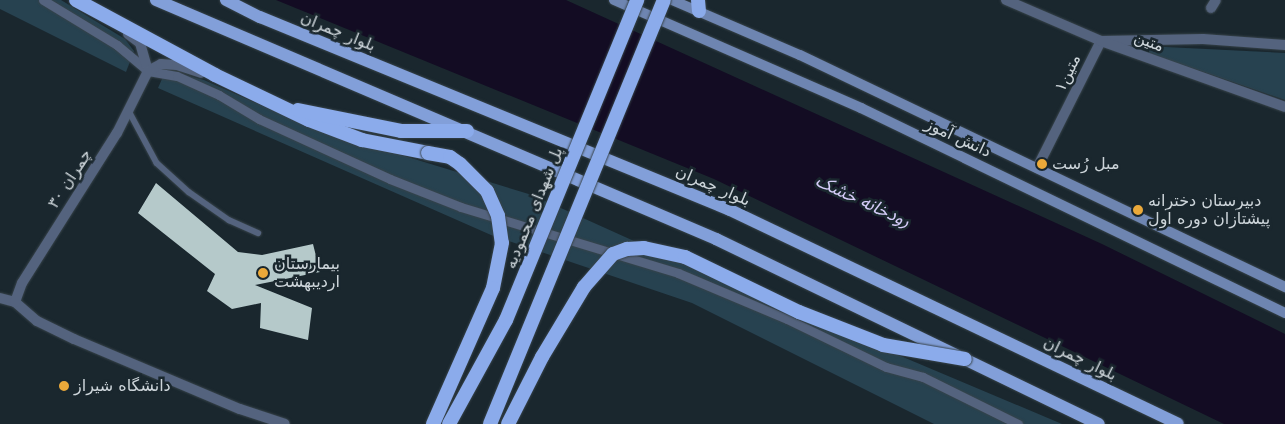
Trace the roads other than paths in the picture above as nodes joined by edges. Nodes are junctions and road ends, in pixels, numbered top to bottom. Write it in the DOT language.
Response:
graph roads {
  1 [pos="43,0"];
  2 [pos="76,0"];
  3 [pos="156,0"];
  4 [pos="226,0"];
  5 [pos="614,0"];
  6 [pos="637,0"];
  7 [pos="664,0"];
  8 [pos="672,0"];
  9 [pos="1006,0"];
  10 [pos="698,5"];
  11 [pos="92,10"];
  12 [pos="1101,41"];
  13 [pos="1285,44"];
  14 [pos="148,71"];
  15 [pos="252,94"];
  16 [pos="280,107"];
  17 [pos="1285,107"];
  18 [pos="128,109"];
  19 [pos="467,131"];
  20 [pos="1037,168"];
  21 [pos="258,233"];
  22 [pos="1285,287"];
  23 [pos="0,298"];
  24 [pos="15,302"];
  25 [pos="1285,313"];
  26 [pos="965,359"];
  27 [pos="285,424"];
  28 [pos="433,424"];
  29 [pos="449,424"];
  30 [pos="490,424"];
  31 [pos="508,424"];
  32 [pos="1018,424"];
  33 [pos="1099,424"];
  34 [pos="1178,424"];
  1 -- 14 [label="street"];
  2 -- 11 [label="highway"];
  3 -- 19 [label="main road"];
  4 -- 34 [label="main road, بلوار چمران"];
  5 -- 25 [label="main road, دانش آموز"];
  6 -- 29 [label="highway, پل شهدای محمودیه, bridge"];
  7 -- 30 [label="highway, bridge"];
  8 -- 10 [label="main road, دانش آموز"];
  9 -- 12 [label="street, متین"];
  10 -- 20 [label="main road, دانش آموز"];
  11 -- 14 [label="street"];
  11 -- 15 [label="highway"];
  12 -- 13 [label="street"];
  12 -- 17 [label="street, متین"];
  12 -- 20 [label="street, متین۱"];
  14 -- 15 [label="street"];
  14 -- 18 [label="street, ۳۰ چمران"];
  14 -- 32 [label="street"];
  15 -- 16 [label="highway"];
  16 -- 19 [label="highway"];
  16 -- 28 [label="highway, bridge"];
  18 -- 21 [label="lane"];
  18 -- 24 [label="street, ۳۰ چمران"];
  19 -- 26 [label="main road"];
  20 -- 22 [label="main road, دانش آموز"];
  23 -- 24 [label="street"];
  24 -- 27 [label="street"];
  26 -- 31 [label="highway, bridge"];
  26 -- 33 [label="main road"];
}
